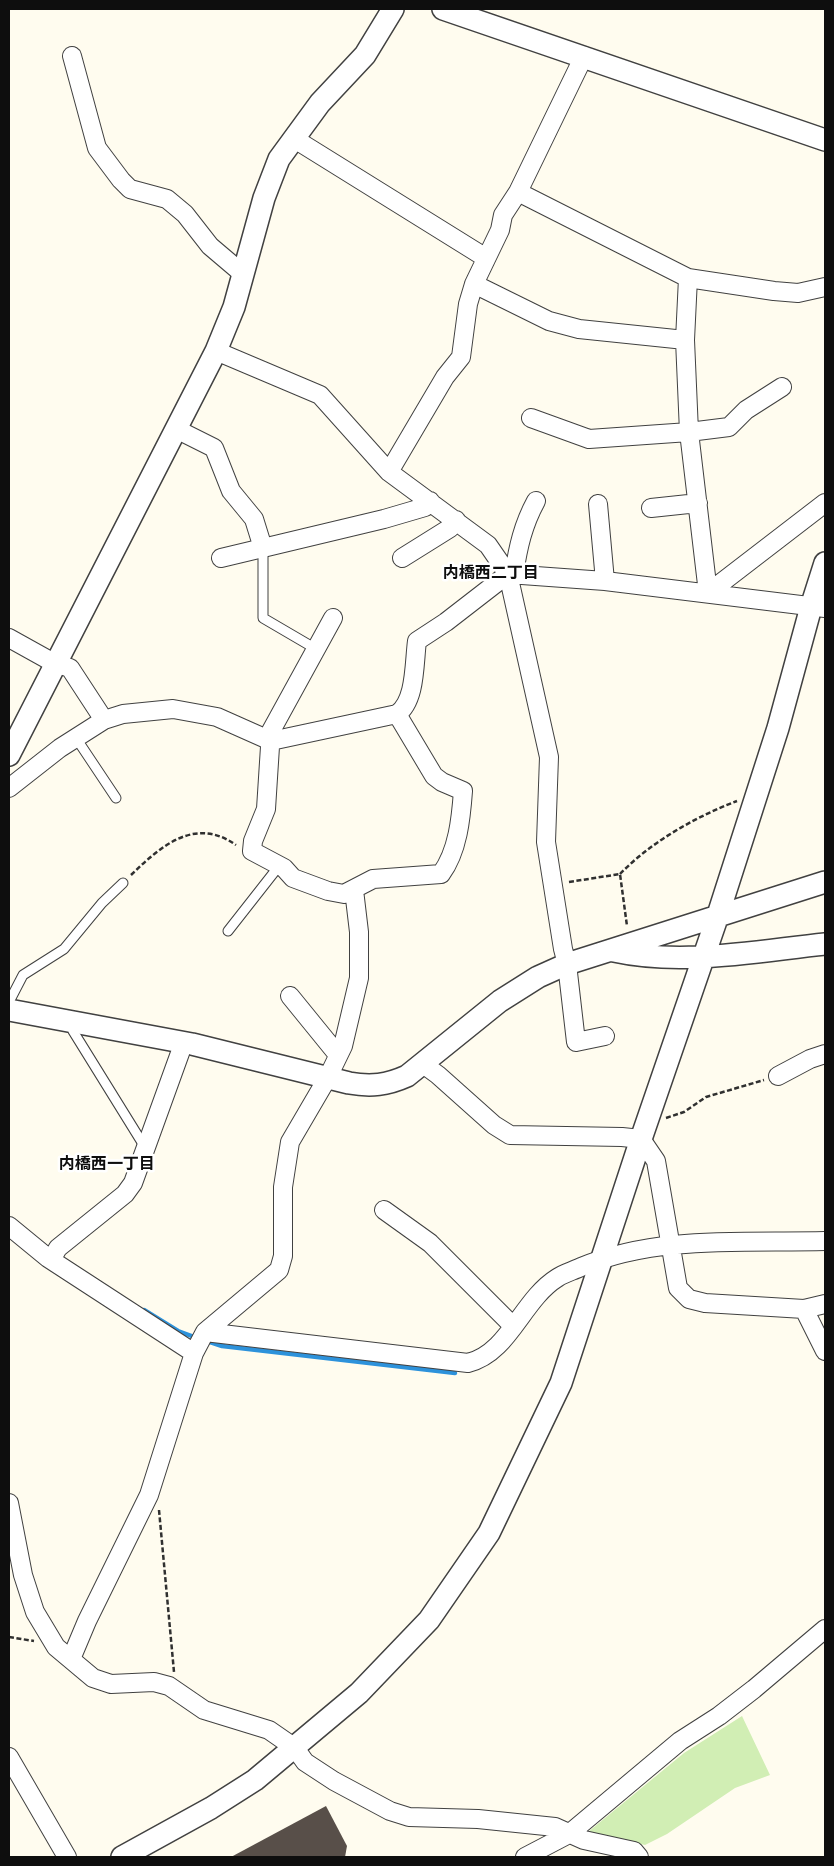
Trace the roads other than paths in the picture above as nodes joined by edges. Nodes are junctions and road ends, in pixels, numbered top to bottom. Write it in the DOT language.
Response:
graph roads {
  1 [pos="393,9"];
  2 [pos="443,9"];
  3 [pos="72,56"];
  4 [pos="584,56"];
  5 [pos="293,138"];
  6 [pos="825,140"];
  7 [pos="518,192"];
  8 [pos="486,258"];
  9 [pos="243,274"];
  10 [pos="688,278"];
  11 [pos="474,284"];
  12 [pos="825,287"];
  13 [pos="685,340"];
  14 [pos="216,351"];
  15 [pos="782,386"];
  16 [pos="531,418"];
  17 [pos="176,429"];
  18 [pos="689,432"];
  19 [pos="389,472"];
  20 [pos="430,501"];
  21 [pos="536,502"];
  22 [pos="698,503"];
  23 [pos="825,503"];
  24 [pos="598,504"];
  25 [pos="651,508"];
  26 [pos="456,520"];
  27 [pos="263,548"];
  28 [pos="221,558"];
  29 [pos="402,558"];
  30 [pos="825,563"];
  31 [pos="511,574"];
  32 [pos="605,581"];
  33 [pos="708,593"];
  34 [pos="818,607"];
  35 [pos="333,618"];
  36 [pos="9,638"];
  37 [pos="316,649"];
  38 [pos="54,664"];
  39 [pos="396,714"];
  40 [pos="104,720"];
  41 [pos="76,738"];
  42 [pos="271,741"];
  43 [pos="9,755"];
  44 [pos="9,788"];
  45 [pos="116,798"];
  46 [pos="279,866"];
  47 [pos="825,882"];
  48 [pos="123,883"];
  49 [pos="354,890"];
  50 [pos="717,918"];
  51 [pos="228,931"];
  52 [pos="825,944"];
  53 [pos="622,947"];
  54 [pos="704,956"];
  55 [pos="567,964"];
  56 [pos="290,996"];
  57 [pos="9,1002"];
  58 [pos="9,1010"];
  59 [pos="74,1022"];
  60 [pos="604,1036"];
  61 [pos="184,1042"];
  62 [pos="825,1054"];
  63 [pos="338,1055"];
  64 [pos="423,1064"];
  65 [pos="328,1076"];
  66 [pos="778,1076"];
  67 [pos="640,1139"];
  68 [pos="147,1146"];
  69 [pos="384,1210"];
  70 [pos="9,1226"];
  71 [pos="825,1241"];
  72 [pos="668,1244"];
  73 [pos="604,1258"];
  74 [pos="51,1260"];
  75 [pos="825,1304"];
  76 [pos="804,1309"];
  77 [pos="513,1326"];
  78 [pos="205,1332"];
  79 [pos="825,1351"];
  80 [pos="194,1353"];
  81 [pos="9,1503"];
  82 [pos="825,1630"];
  83 [pos="71,1659"];
  84 [pos="295,1748"];
  85 [pos="9,1757"];
  86 [pos="569,1834"];
  87 [pos="68,1857"];
  88 [pos="122,1857"];
  89 [pos="525,1857"];
  90 [pos="639,1857"];
  1 -- 5 [label="street"];
  2 -- 4 [label="street"];
  3 -- 9 [label="street"];
  4 -- 6 [label="street"];
  4 -- 7 [label="street"];
  5 -- 8 [label="street"];
  5 -- 9 [label="street"];
  7 -- 8 [label="street"];
  7 -- 10 [label="street"];
  8 -- 11 [label="street"];
  9 -- 14 [label="street"];
  10 -- 12 [label="street"];
  10 -- 13 [label="street"];
  11 -- 13 [label="street"];
  11 -- 19 [label="street"];
  13 -- 18 [label="street"];
  14 -- 17 [label="street"];
  14 -- 19 [label="street"];
  15 -- 18 [label="street"];
  16 -- 18 [label="street"];
  17 -- 27 [label="street"];
  17 -- 38 [label="street"];
  18 -- 22 [label="street"];
  19 -- 20 [label="street"];
  20 -- 26 [label="street"];
  20 -- 27 [label="street"];
  21 -- 31 [label="street"];
  22 -- 25 [label="street"];
  22 -- 33 [label="street"];
  23 -- 33 [label="street"];
  24 -- 32 [label="street"];
  26 -- 29 [label="street"];
  26 -- 31 [label="street"];
  27 -- 28 [label="street"];
  27 -- 37 [label="lane"];
  30 -- 34 [label="street"];
  31 -- 32 [label="street"];
  31 -- 39 [label="street"];
  31 -- 55 [label="street"];
  32 -- 33 [label="street"];
  33 -- 34 [label="street"];
  34 -- 50 [label="street"];
  35 -- 37 [label="street"];
  36 -- 38 [label="street"];
  37 -- 42 [label="street"];
  38 -- 40 [label="street"];
  38 -- 43 [label="street"];
  39 -- 42 [label="street"];
  39 -- 49 [label="street"];
  40 -- 41 [label="street"];
  40 -- 42 [label="street"];
  41 -- 44 [label="street"];
  41 -- 45 [label="lane"];
  42 -- 46 [label="street"];
  46 -- 49 [label="street"];
  46 -- 51 [label="lane"];
  47 -- 50 [label="street"];
  48 -- 57 [label="lane"];
  49 -- 63 [label="street"];
  50 -- 53 [label="street"];
  50 -- 54 [label="street"];
  52 -- 54 [label="street"];
  53 -- 54 [label="street"];
  53 -- 55 [label="street"];
  54 -- 67 [label="street"];
  55 -- 60 [label="street"];
  55 -- 64 [label="street"];
  56 -- 63 [label="street"];
  58 -- 59 [label="street"];
  59 -- 61 [label="street"];
  59 -- 68 [label="lane"];
  61 -- 65 [label="street"];
  61 -- 68 [label="street"];
  62 -- 66 [label="street"];
  63 -- 65 [label="street"];
  64 -- 65 [label="street"];
  64 -- 67 [label="street"];
  65 -- 78 [label="street"];
  67 -- 72 [label="street"];
  67 -- 73 [label="street"];
  68 -- 74 [label="street"];
  69 -- 77 [label="street"];
  70 -- 74 [label="street"];
  71 -- 72 [label="street"];
  72 -- 73 [label="street"];
  72 -- 76 [label="street"];
  73 -- 77 [label="street"];
  73 -- 84 [label="street"];
  74 -- 80 [label="street"];
  75 -- 76 [label="street"];
  76 -- 79 [label="street"];
  77 -- 78 [label="street"];
  78 -- 80 [label="street"];
  80 -- 83 [label="street"];
  81 -- 83 [label="street"];
  82 -- 86 [label="street"];
  83 -- 84 [label="street"];
  84 -- 86 [label="street"];
  84 -- 88 [label="street"];
  85 -- 87 [label="street"];
  86 -- 89 [label="street"];
  86 -- 90 [label="street"];
}
